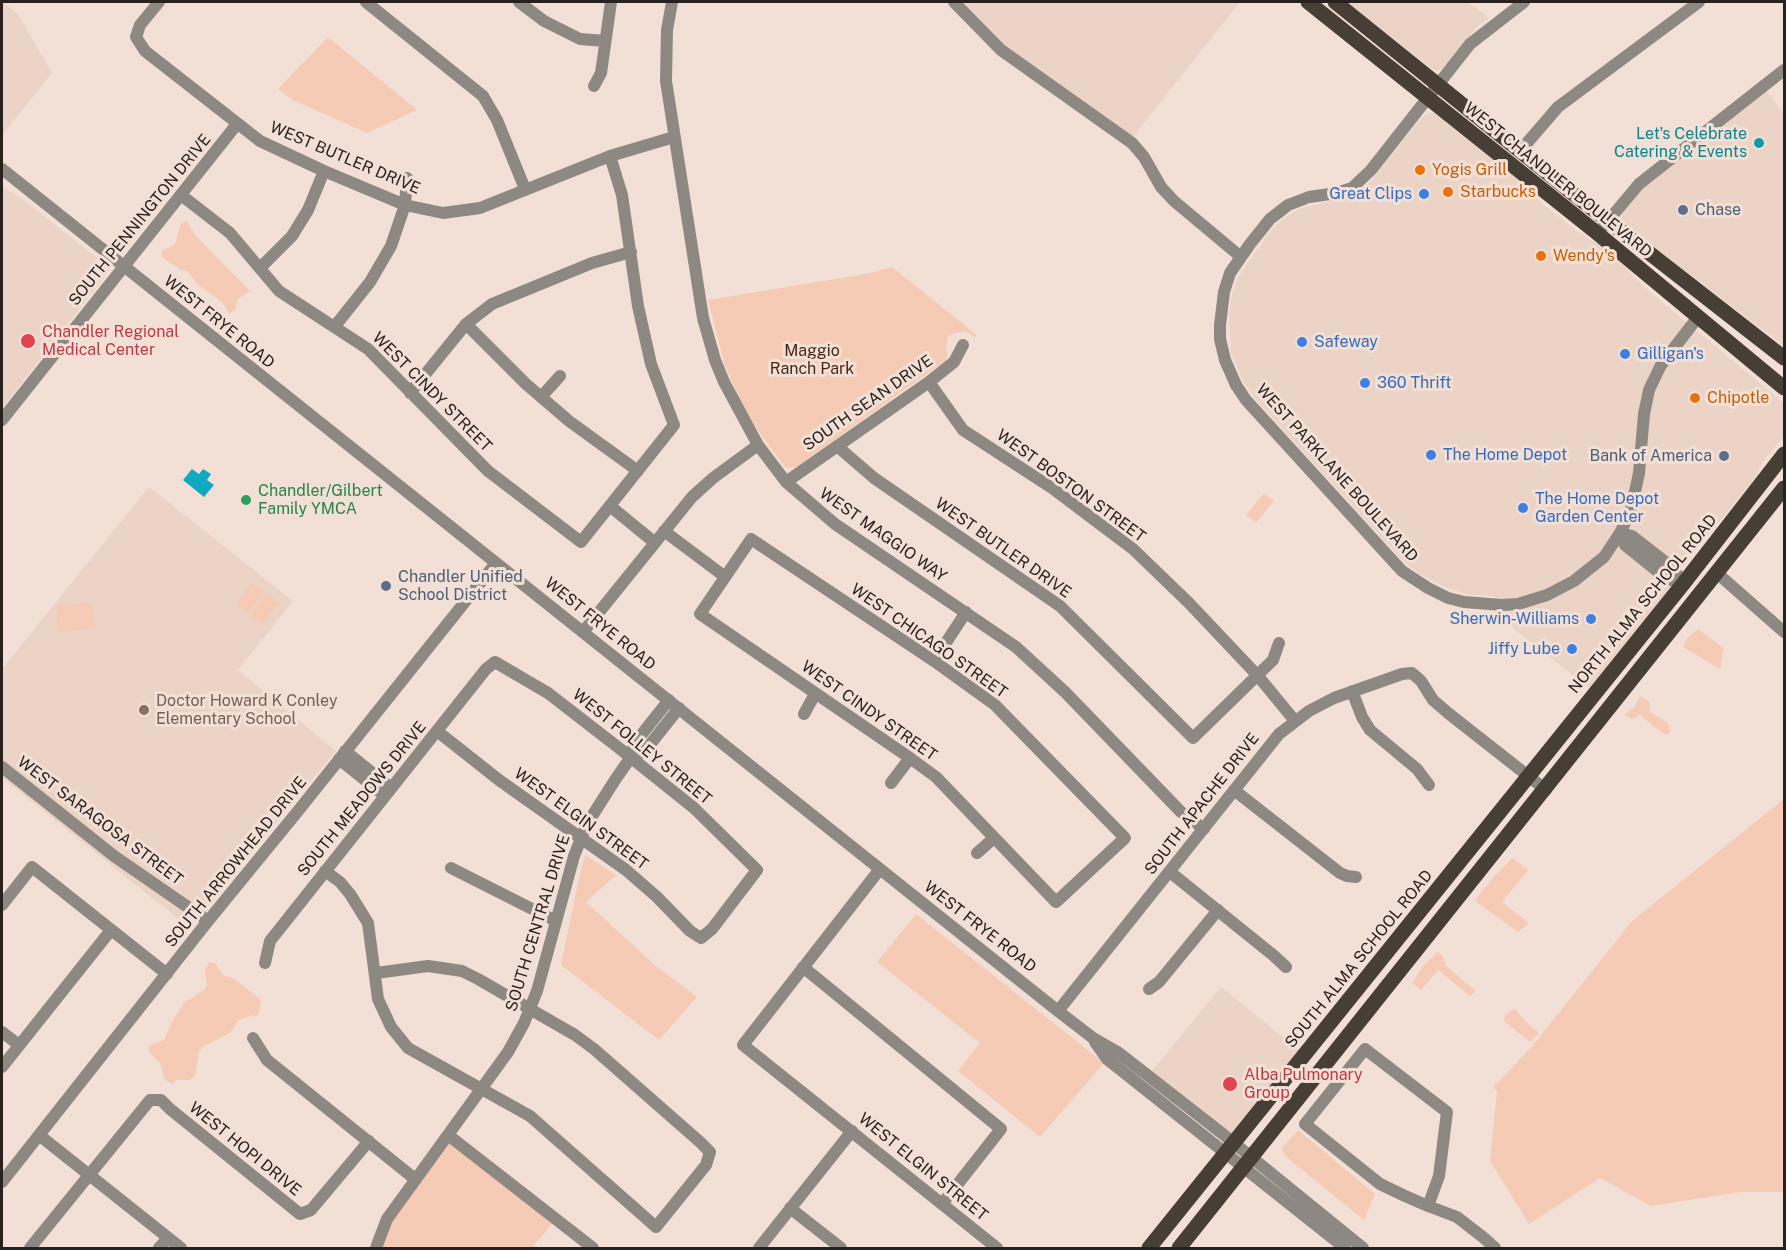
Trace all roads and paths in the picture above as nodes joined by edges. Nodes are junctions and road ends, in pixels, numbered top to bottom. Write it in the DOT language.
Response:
graph roads {
  1 [pos="159,2"];
  2 [pos="366,2"];
  3 [pos="519,2"];
  4 [pos="611,2"];
  5 [pos="672,2"];
  6 [pos="954,2"];
  7 [pos="1308,2"];
  8 [pos="1335,2"];
  9 [pos="1524,2"];
  10 [pos="1699,2"];
  11 [pos="605,41"];
  12 [pos="1785,70"];
  13 [pos="594,86"];
  14 [pos="1433,92"];
  15 [pos="237,124"];
  16 [pos="674,137"];
  17 [pos="1520,151"];
  18 [pos="610,156"];
  19 [pos="2,169"];
  20 [pos="324,171"];
  21 [pos="407,178"];
  22 [pos="525,189"];
  23 [pos="181,195"];
  24 [pos="405,205"];
  25 [pos="1607,221"];
  26 [pos="1597,233"];
  27 [pos="631,252"];
  28 [pos="1241,257"];
  29 [pos="124,266"];
  30 [pos="260,268"];
  31 [pos="1698,317"];
  32 [pos="466,324"];
  33 [pos="334,326"];
  34 [pos="963,345"];
  35 [pos="1785,358"];
  36 [pos="560,376"];
  37 [pos="929,382"];
  38 [pos="1785,388"];
  39 [pos="410,393"];
  40 [pos="541,397"];
  41 [pos="2,420"];
  42 [pos="758,445"];
  43 [pos="837,446"];
  44 [pos="1785,454"];
  45 [pos="638,471"];
  46 [pos="786,482"];
  47 [pos="1785,488"];
  48 [pos="610,506"];
  49 [pos="664,531"];
  50 [pos="1620,533"];
  51 [pos="654,542"];
  52 [pos="496,563"];
  53 [pos="1716,573"];
  54 [pos="724,576"];
  55 [pos="1683,584"];
  56 [pos="966,612"];
  57 [pos="583,632"];
  58 [pos="1785,632"];
  59 [pos="1279,643"];
  60 [pos="1653,653"];
  61 [pos="934,661"];
  62 [pos="495,663"];
  63 [pos="1258,676"];
  64 [pos="1352,692"];
  65 [pos="815,694"];
  66 [pos="674,704"];
  67 [pos="804,714"];
  68 [pos="1294,721"];
  69 [pos="437,731"];
  70 [pos="342,755"];
  71 [pos="631,757"];
  72 [pos="910,758"];
  73 [pos="2,766"];
  74 [pos="1528,776"];
  75 [pos="891,783"];
  76 [pos="1429,785"];
  77 [pos="1234,790"];
  78 [pos="1545,790"];
  79 [pos="388,792"];
  80 [pos="1204,829"];
  81 [pos="581,838"];
  82 [pos="994,838"];
  83 [pos="977,854"];
  84 [pos="451,868"];
  85 [pos="880,869"];
  86 [pos="325,871"];
  87 [pos="1170,872"];
  88 [pos="1356,877"];
  89 [pos="1056,902"];
  90 [pos="2,905"];
  91 [pos="1218,910"];
  92 [pos="208,921"];
  93 [pos="556,921"];
  94 [pos="111,930"];
  95 [pos="700,938"];
  96 [pos="265,963"];
  97 [pos="803,967"];
  98 [pos="1286,967"];
  99 [pos="167,974"];
  100 [pos="376,974"];
  101 [pos="1149,989"];
  102 [pos="530,1010"];
  103 [pos="1058,1011"];
  104 [pos="2,1032"];
  105 [pos="253,1038"];
  106 [pos="19,1046"];
  107 [pos="2,1067"];
  108 [pos="481,1088"];
  109 [pos="852,1131"];
  110 [pos="39,1135"];
  111 [pos="448,1135"];
  112 [pos="369,1141"];
  113 [pos="1230,1148"];
  114 [pos="1247,1162"];
  115 [pos="89,1175"];
  116 [pos="415,1179"];
  117 [pos="2,1182"];
  118 [pos="942,1204"];
  119 [pos="1428,1206"];
  120 [pos="790,1208"];
  121 [pos="168,1238"];
  122 [pos="30,1248"];
  123 [pos="159,1248"];
  124 [pos="181,1248"];
  125 [pos="376,1248"];
  126 [pos="594,1248"];
  127 [pos="759,1248"];
  128 [pos="841,1248"];
  129 [pos="997,1248"];
  130 [pos="1149,1248"];
  131 [pos="1179,1248"];
  132 [pos="1345,1248"];
  133 [pos="1363,1248"];
  134 [pos="1495,1248"];
  1 -- 15 [label="street, WEST BUTLER DRIVE"];
  2 -- 22 [label="street"];
  3 -- 11 [label="street"];
  4 -- 11 [label="street"];
  5 -- 16 [label="street, WEST MAGGIO WAY"];
  6 -- 28 [label="street"];
  7 -- 14 [label="main road, WEST CHANDLER BOULEVARD"];
  8 -- 14 [label="main road, WEST CHANDLER BOULEVARD"];
  9 -- 14 [label="street, WEST PARKLANE BOULEVARD"];
  10 -- 17 [label="street"];
  11 -- 13 [label="street"];
  12 -- 25 [label="street"];
  14 -- 17 [label="main road, WEST CHANDLER BOULEVARD"];
  14 -- 26 [label="main road, WEST CHANDLER BOULEVARD"];
  14 -- 28 [label="street, WEST PARKLANE BOULEVARD"];
  15 -- 20 [label="street, WEST BUTLER DRIVE"];
  15 -- 23 [label="street, SOUTH PENNINGTON DRIVE"];
  16 -- 18 [label="street, WEST BUTLER DRIVE"];
  16 -- 42 [label="street, WEST MAGGIO WAY"];
  17 -- 25 [label="main road, WEST CHANDLER BOULEVARD"];
  18 -- 22 [label="street, WEST BUTLER DRIVE"];
  18 -- 27 [label="street"];
  19 -- 29 [label="street, WEST FRYE ROAD"];
  20 -- 24 [label="street, WEST BUTLER DRIVE"];
  20 -- 30 [label="street"];
  21 -- 24 [label="street"];
  22 -- 24 [label="street, WEST BUTLER DRIVE"];
  23 -- 29 [label="street, SOUTH PENNINGTON DRIVE"];
  23 -- 30 [label="street, WEST CINDY STREET"];
  24 -- 33 [label="street"];
  25 -- 26 [label="street"];
  25 -- 35 [label="main road, WEST CHANDLER BOULEVARD"];
  26 -- 31 [label="main road, WEST CHANDLER BOULEVARD"];
  27 -- 32 [label="street"];
  27 -- 45 [label="street"];
  28 -- 50 [label="street, WEST PARKLANE BOULEVARD"];
  29 -- 41 [label="street, SOUTH PENNINGTON DRIVE"];
  29 -- 52 [label="street, WEST FRYE ROAD"];
  30 -- 33 [label="street, WEST CINDY STREET"];
  31 -- 38 [label="main road, WEST CHANDLER BOULEVARD"];
  31 -- 50 [label="street, WEST PARKLANE BOULEVARD"];
  32 -- 39 [label="street"];
  32 -- 40 [label="street"];
  33 -- 39 [label="street, WEST CINDY STREET"];
  34 -- 37 [label="street, SOUTH SEAN DRIVE"];
  36 -- 40 [label="street"];
  37 -- 43 [label="street, SOUTH SEAN DRIVE"];
  37 -- 63 [label="street, WEST BOSTON STREET"];
  39 -- 48 [label="street, WEST CINDY STREET"];
  40 -- 45 [label="street"];
  42 -- 46 [label="street, WEST MAGGIO WAY"];
  42 -- 49 [label="street"];
  43 -- 46 [label="street, SOUTH SEAN DRIVE"];
  43 -- 63 [label="street, WEST BUTLER DRIVE"];
  44 -- 55 [label="main road, NORTH ALMA SCHOOL ROAD"];
  45 -- 48 [label="street"];
  46 -- 56 [label="street, WEST MAGGIO WAY"];
  47 -- 53 [label="main road"];
  48 -- 51 [label="street"];
  49 -- 51 [label="street"];
  49 -- 54 [label="street"];
  50 -- 55 [label="street"];
  51 -- 57 [label="street"];
  52 -- 57 [label="street, WEST FRYE ROAD"];
  52 -- 70 [label="street, SOUTH ARROWHEAD DRIVE"];
  53 -- 58 [label="street"];
  53 -- 60 [label="main road"];
  54 -- 61 [label="street, WEST CHICAGO STREET"];
  54 -- 65 [label="street, WEST CINDY STREET"];
  55 -- 60 [label="main road"];
  55 -- 74 [label="main road, NORTH ALMA SCHOOL ROAD"];
  56 -- 61 [label="street"];
  56 -- 80 [label="street, WEST MAGGIO WAY"];
  57 -- 66 [label="street, WEST FRYE ROAD"];
  59 -- 63 [label="street"];
  60 -- 78 [label="main road"];
  61 -- 89 [label="street, WEST CHICAGO STREET"];
  62 -- 69 [label="street, SOUTH MEADOWS DRIVE"];
  62 -- 71 [label="street, WEST FOLLEY STREET"];
  63 -- 68 [label="street, WEST BOSTON STREET"];
  64 -- 68 [label="street, SOUTH APACHE DRIVE"];
  64 -- 74 [label="street, SOUTH APACHE DRIVE"];
  64 -- 76 [label="street"];
  65 -- 67 [label="street"];
  65 -- 72 [label="street, WEST CINDY STREET"];
  66 -- 71 [label="street, SOUTH CENTRAL DRIVE"];
  66 -- 85 [label="street, WEST FRYE ROAD"];
  68 -- 77 [label="street, SOUTH APACHE DRIVE"];
  69 -- 79 [label="street, SOUTH MEADOWS DRIVE"];
  69 -- 81 [label="street, WEST ELGIN STREET"];
  70 -- 79 [label="street"];
  70 -- 92 [label="street, SOUTH ARROWHEAD DRIVE"];
  71 -- 81 [label="street, SOUTH CENTRAL DRIVE"];
  71 -- 95 [label="street, WEST FOLLEY STREET"];
  72 -- 75 [label="street"];
  72 -- 82 [label="street, WEST CINDY STREET"];
  73 -- 92 [label="street, WEST SARAGOSA STREET"];
  74 -- 78 [label="street"];
  74 -- 113 [label="main road, SOUTH ALMA SCHOOL ROAD"];
  77 -- 80 [label="street, SOUTH APACHE DRIVE"];
  77 -- 88 [label="street"];
  78 -- 114 [label="main road"];
  79 -- 86 [label="street, SOUTH MEADOWS DRIVE"];
  80 -- 87 [label="street, SOUTH APACHE DRIVE"];
  81 -- 93 [label="street, SOUTH CENTRAL DRIVE"];
  81 -- 95 [label="street, WEST ELGIN STREET"];
  82 -- 83 [label="street"];
  82 -- 89 [label="street, WEST CINDY STREET"];
  84 -- 93 [label="street"];
  85 -- 97 [label="street"];
  85 -- 103 [label="street, WEST FRYE ROAD"];
  86 -- 96 [label="street, SOUTH MEADOWS DRIVE"];
  86 -- 100 [label="street"];
  87 -- 91 [label="street"];
  87 -- 103 [label="street, SOUTH APACHE DRIVE"];
  90 -- 94 [label="street"];
  91 -- 98 [label="street"];
  91 -- 101 [label="street"];
  92 -- 99 [label="street, SOUTH ARROWHEAD DRIVE"];
  93 -- 102 [label="street, SOUTH CENTRAL DRIVE"];
  94 -- 99 [label="street"];
  94 -- 106 [label="street"];
  97 -- 109 [label="street, WEST ELGIN STREET"];
  97 -- 118 [label="street"];
  99 -- 110 [label="street, SOUTH ARROWHEAD DRIVE"];
  100 -- 102 [label="street"];
  100 -- 108 [label="street"];
  102 -- 108 [label="street, SOUTH CENTRAL DRIVE"];
  102 -- 108 [label="street"];
  103 -- 113 [label="street, WEST FRYE ROAD"];
  104 -- 106 [label="street"];
  105 -- 112 [label="street"];
  106 -- 107 [label="street"];
  108 -- 111 [label="street, SOUTH CENTRAL DRIVE"];
  109 -- 118 [label="street, WEST ELGIN STREET"];
  109 -- 120 [label="street"];
  110 -- 115 [label="street"];
  110 -- 117 [label="street, SOUTH ARROWHEAD DRIVE"];
  111 -- 116 [label="street, SOUTH CENTRAL DRIVE"];
  111 -- 126 [label="street"];
  112 -- 115 [label="street, WEST HOPI DRIVE"];
  112 -- 116 [label="street"];
  113 -- 114 [label="street, WEST FRYE ROAD"];
  113 -- 130 [label="main road, SOUTH ALMA SCHOOL ROAD"];
  114 -- 131 [label="main road"];
  114 -- 132 [label="street, WEST FRYE ROAD"];
  114 -- 133 [label="street, WEST FRYE ROAD"];
  115 -- 121 [label="street"];
  115 -- 122 [label="street"];
  116 -- 125 [label="street, SOUTH CENTRAL DRIVE"];
  118 -- 129 [label="street, WEST ELGIN STREET"];
  119 -- 119 [label="street"];
  119 -- 134 [label="street"];
  120 -- 127 [label="street"];
  120 -- 128 [label="street"];
  121 -- 123 [label="street"];
  121 -- 124 [label="street"];
}
